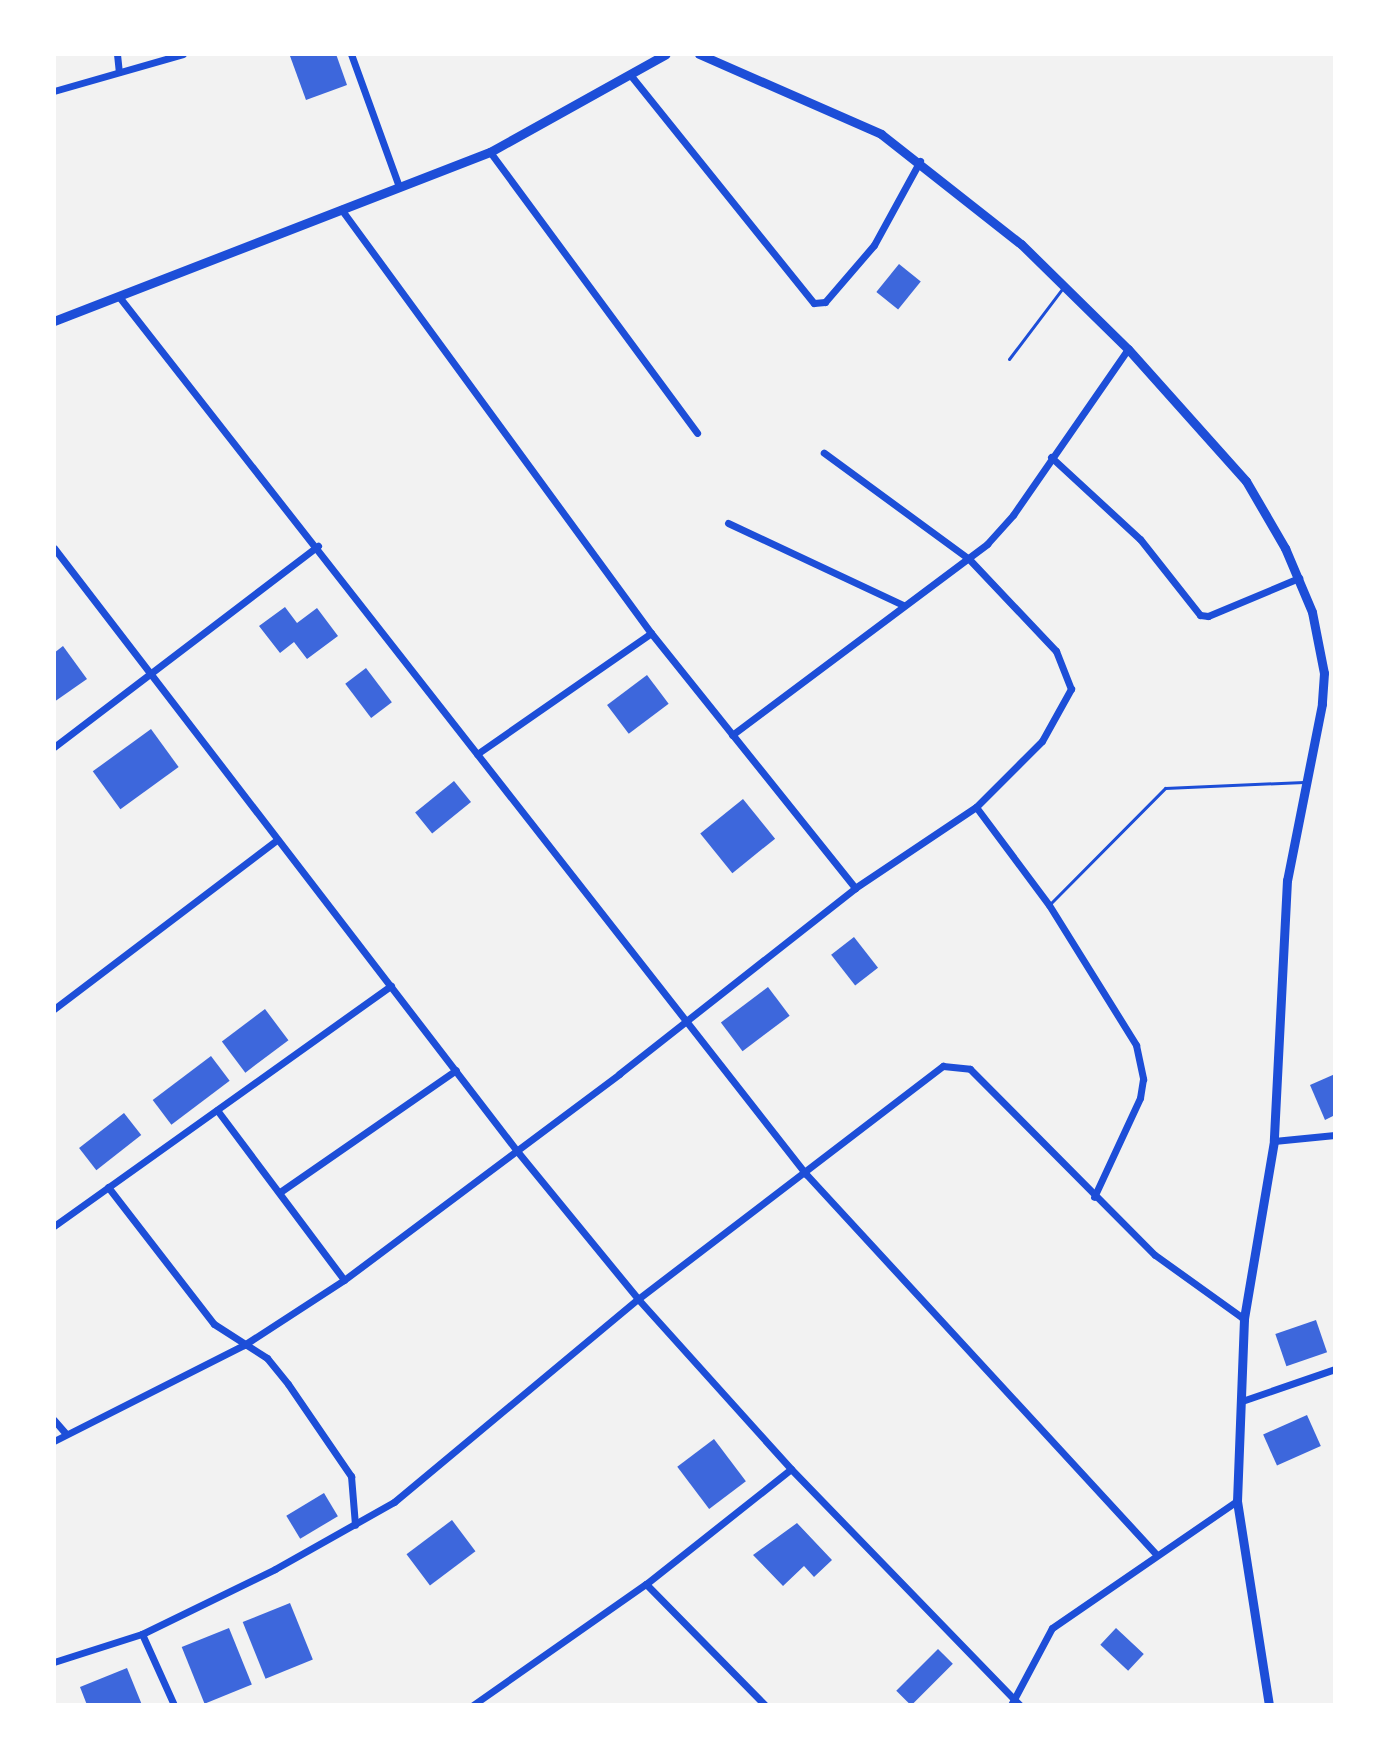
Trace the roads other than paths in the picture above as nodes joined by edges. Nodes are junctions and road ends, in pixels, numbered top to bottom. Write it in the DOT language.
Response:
graph roads {
  1 [pos="117,54"];
  2 [pos="183,54"];
  3 [pos="351,54"];
  4 [pos="666,54"];
  5 [pos="699,54"];
  6 [pos="119,72"];
  7 [pos="632,77"];
  8 [pos="54,91"];
  9 [pos="490,152"];
  10 [pos="920,161"];
  11 [pos="398,184"];
  12 [pos="339,207"];
  13 [pos="1065,286"];
  14 [pos="120,298"];
  15 [pos="54,321"];
  16 [pos="1128,349"];
  17 [pos="1009,359"];
  18 [pos="697,433"];
  19 [pos="824,453"];
  20 [pos="1051,457"];
  21 [pos="728,523"];
  22 [pos="318,546"];
  23 [pos="54,548"];
  24 [pos="969,559"];
  25 [pos="1299,578"];
  26 [pos="903,605"];
  27 [pos="651,633"];
  28 [pos="149,678"];
  29 [pos="732,735"];
  30 [pos="54,747"];
  31 [pos="477,754"];
  32 [pos="1305,782"];
  33 [pos="976,807"];
  34 [pos="277,840"];
  35 [pos="855,888"];
  36 [pos="1049,905"];
  37 [pos="391,986"];
  38 [pos="54,1009"];
  39 [pos="686,1021"];
  40 [pos="456,1070"];
  41 [pos="217,1110"];
  42 [pos="1335,1135"];
  43 [pos="1274,1141"];
  44 [pos="517,1151"];
  45 [pos="806,1174"];
  46 [pos="108,1187"];
  47 [pos="280,1192"];
  48 [pos="1094,1197"];
  49 [pos="54,1226"];
  50 [pos="344,1280"];
  51 [pos="638,1299"];
  52 [pos="1244,1319"];
  53 [pos="244,1345"];
  54 [pos="1335,1369"];
  55 [pos="1242,1401"];
  56 [pos="54,1420"];
  57 [pos="66,1434"];
  58 [pos="54,1441"];
  59 [pos="791,1469"];
  60 [pos="1237,1501"];
  61 [pos="355,1525"];
  62 [pos="1156,1554"];
  63 [pos="646,1584"];
  64 [pos="142,1634"];
  65 [pos="54,1662"];
  66 [pos="1015,1696"];
  67 [pos="174,1705"];
  68 [pos="473,1705"];
  69 [pos="765,1705"];
  70 [pos="1011,1705"];
  71 [pos="1020,1705"];
  72 [pos="1269,1705"];
  1 -- 6 [label="street"];
  2 -- 6 [label="street"];
  3 -- 11 [label="street"];
  4 -- 7 [label="street"];
  5 -- 10 [label="street"];
  6 -- 8 [label="street"];
  7 -- 9 [label="street"];
  7 -- 10 [label="street"];
  9 -- 11 [label="street"];
  9 -- 18 [label="street"];
  10 -- 13 [label="street"];
  11 -- 12 [label="street"];
  12 -- 14 [label="street"];
  12 -- 27 [label="street"];
  13 -- 16 [label="street"];
  13 -- 17 [label="lane"];
  14 -- 15 [label="street"];
  14 -- 22 [label="street"];
  16 -- 20 [label="street"];
  16 -- 25 [label="street"];
  19 -- 24 [label="street"];
  20 -- 24 [label="street"];
  20 -- 25 [label="street"];
  21 -- 26 [label="street"];
  22 -- 28 [label="street"];
  22 -- 31 [label="street"];
  23 -- 28 [label="street"];
  24 -- 26 [label="street"];
  24 -- 33 [label="street"];
  25 -- 32 [label="street"];
  26 -- 29 [label="street"];
  27 -- 29 [label="street"];
  27 -- 31 [label="street"];
  28 -- 30 [label="street"];
  28 -- 34 [label="street"];
  29 -- 35 [label="street"];
  31 -- 39 [label="street"];
  32 -- 36 [label="lane"];
  32 -- 43 [label="street"];
  33 -- 35 [label="street"];
  33 -- 36 [label="street"];
  34 -- 37 [label="street"];
  34 -- 38 [label="street"];
  35 -- 39 [label="street"];
  36 -- 48 [label="street"];
  37 -- 40 [label="street"];
  37 -- 41 [label="street"];
  39 -- 44 [label="street"];
  39 -- 45 [label="street"];
  40 -- 44 [label="street"];
  40 -- 47 [label="street"];
  41 -- 46 [label="street"];
  41 -- 47 [label="street"];
  42 -- 43 [label="street"];
  43 -- 52 [label="street"];
  44 -- 50 [label="street"];
  44 -- 51 [label="street"];
  45 -- 48 [label="street"];
  45 -- 51 [label="street"];
  45 -- 62 [label="street"];
  46 -- 49 [label="street"];
  46 -- 53 [label="street"];
  47 -- 50 [label="street"];
  48 -- 52 [label="street"];
  50 -- 53 [label="street"];
  51 -- 59 [label="street"];
  51 -- 61 [label="street"];
  52 -- 55 [label="street"];
  53 -- 57 [label="street"];
  53 -- 61 [label="street"];
  54 -- 55 [label="street"];
  55 -- 60 [label="street"];
  56 -- 57 [label="street"];
  57 -- 58 [label="street"];
  59 -- 63 [label="street"];
  59 -- 66 [label="street"];
  60 -- 62 [label="street"];
  60 -- 72 [label="street"];
  61 -- 64 [label="street"];
  62 -- 66 [label="street"];
  63 -- 68 [label="street"];
  63 -- 69 [label="street"];
  64 -- 65 [label="street"];
  64 -- 67 [label="street"];
  66 -- 70 [label="street"];
  66 -- 71 [label="street"];
}
